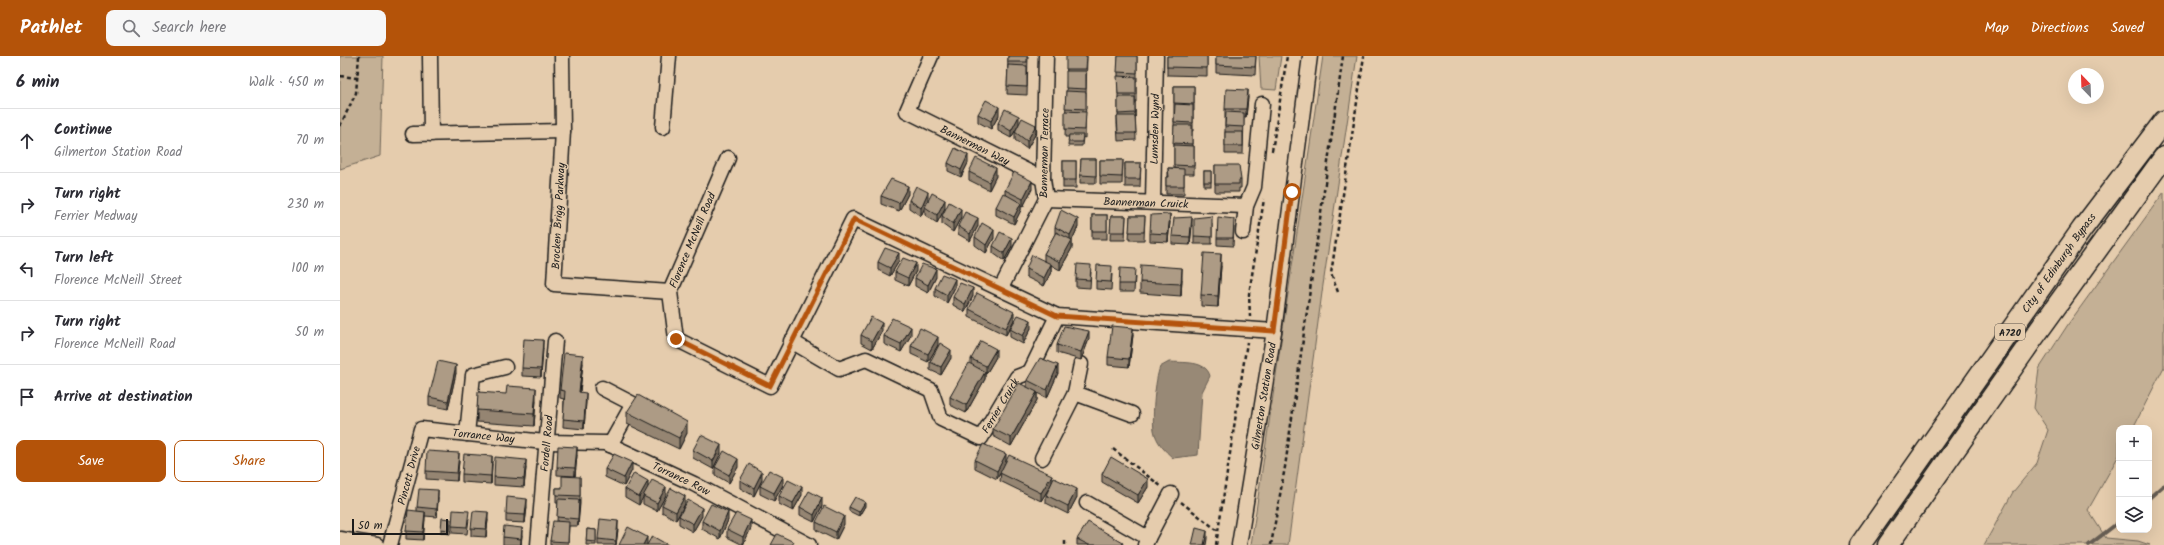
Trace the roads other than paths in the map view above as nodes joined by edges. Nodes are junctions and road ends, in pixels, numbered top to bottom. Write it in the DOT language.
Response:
graph roads {
  1 [pos="430,56"];
  2 [pos="562,56"];
  3 [pos="669,56"];
  4 [pos="931,56"];
  5 [pos="1046,56"];
  6 [pos="1156,56"];
  7 [pos="1310,56"];
  8 [pos="1262,104"];
  9 [pos="2164,121"];
  10 [pos="663,127"];
  11 [pos="563,131"];
  12 [pos="413,134"];
  13 [pos="430,134"];
  14 [pos="2164,157"];
  15 [pos="728,158"];
  16 [pos="1043,179"];
  17 [pos="1046,199"];
  18 [pos="1153,202"];
  19 [pos="1246,206"];
  20 [pos="1243,232"];
  21 [pos="1001,288"];
  22 [pos="670,292"];
  23 [pos="1057,316"];
  24 [pos="1274,331"];
  25 [pos="791,341"];
  26 [pos="555,342"];
  27 [pos="1082,364"];
  28 [pos="505,367"];
  29 [pos="602,388"];
  30 [pos="1075,393"];
  31 [pos="1132,414"];
  32 [pos="421,429"];
  33 [pos="467,434"];
  34 [pos="545,442"];
  35 [pos="610,445"];
  36 [pos="1042,458"];
  37 [pos="1171,494"];
  38 [pos="1087,503"];
  39 [pos="340,539"];
  40 [pos="1146,542"];
  41 [pos="377,545"];
  42 [pos="390,545"];
  43 [pos="538,545"];
  44 [pos="810,545"];
  45 [pos="1239,545"];
  46 [pos="1860,545"];
  47 [pos="1888,545"];
  1 -- 13 [label="street"];
  2 -- 11 [label="street, Brocken Brigg Parkway"];
  3 -- 10 [label="street"];
  4 -- 16 [label="street, Bannerman Way"];
  5 -- 16 [label="street, Bannerman Terrace"];
  6 -- 18 [label="street, Lumsden Wynd"];
  7 -- 24 [label="street, Gilmerton Station Road"];
  8 -- 19 [label="street"];
  9 -- 46 [label="highway, City of Edinburgh Bypass / A720"];
  11 -- 13 [label="street"];
  11 -- 22 [label="street, Brocken Brigg Parkway"];
  12 -- 13 [label="street"];
  14 -- 47 [label="highway, City of Edinburgh Bypass / A720"];
  15 -- 22 [label="street, Florence McNeill Road"];
  16 -- 17 [label="street, Bannerman Terrace"];
  17 -- 18 [label="street, Bannerman Cruick"];
  17 -- 21 [label="street, Bannerman Terrace"];
  18 -- 19 [label="street, Bannerman Cruick"];
  19 -- 20 [label="street"];
  21 -- 23 [label="street"];
  21 -- 25 [label="street"];
  22 -- 25 [label="street, Florence McNeill Road"];
  23 -- 24 [label="street"];
  23 -- 25 [label="street, Ferrier Cruick"];
  24 -- 45 [label="street, Gilmerton Station Road"];
  26 -- 34 [label="street, Fordell Road"];
  27 -- 30 [label="street"];
  28 -- 33 [label="street"];
  29 -- 35 [label="street"];
  30 -- 31 [label="street"];
  30 -- 36 [label="street"];
  32 -- 33 [label="street, Torrance Way"];
  32 -- 42 [label="street, Pincott Drive"];
  33 -- 34 [label="street, Torrance Way"];
  34 -- 35 [label="street, Torrance Row"];
  34 -- 43 [label="street, Fordell Road"];
  35 -- 44 [label="street, Torrance Row"];
  37 -- 40 [label="street"];
  38 -- 40 [label="street"];
  39 -- 41 [label="street"];
}
